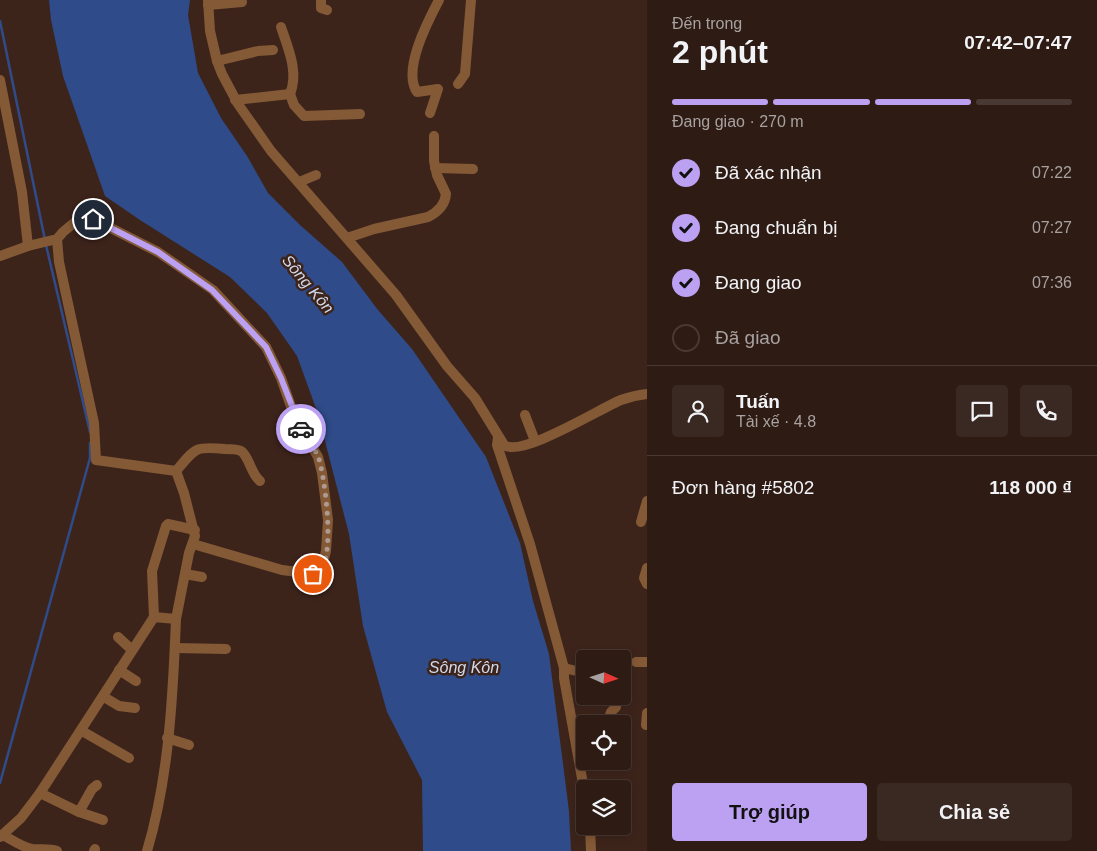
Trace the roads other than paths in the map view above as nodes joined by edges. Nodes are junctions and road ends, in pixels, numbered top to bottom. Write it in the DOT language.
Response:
graph roads {
  1 [pos="321,0"];
  2 [pos="434,0"];
  3 [pos="439,0"];
  4 [pos="471,0"];
  5 [pos="208,2"];
  6 [pos="242,2"];
  7 [pos="327,10"];
  8 [pos="281,27"];
  9 [pos="273,50"];
  10 [pos="217,60"];
  11 [pos="0,80"];
  12 [pos="458,84"];
  13 [pos="290,94"];
  14 [pos="235,100"];
  15 [pos="430,113"];
  16 [pos="360,114"];
  17 [pos="434,136"];
  18 [pos="435,168"];
  19 [pos="473,169"];
  20 [pos="316,175"];
  21 [pos="299,182"];
  22 [pos="347,238"];
  23 [pos="54,240"];
  24 [pos="28,246"];
  25 [pos="0,256"];
  26 [pos="647,394"];
  27 [pos="525,415"];
  28 [pos="498,436"];
  29 [pos="536,441"];
  30 [pos="176,471"];
  31 [pos="260,481"];
  32 [pos="647,501"];
  33 [pos="641,522"];
  34 [pos="195,530"];
  35 [pos="194,544"];
  36 [pos="647,568"];
  37 [pos="186,574"];
  38 [pos="202,577"];
  39 [pos="647,584"];
  40 [pos="154,617"];
  41 [pos="176,619"];
  42 [pos="118,637"];
  43 [pos="174,648"];
  44 [pos="226,649"];
  45 [pos="132,650"];
  46 [pos="636,662"];
  47 [pos="647,662"];
  48 [pos="564,668"];
  49 [pos="119,670"];
  50 [pos="576,671"];
  51 [pos="136,681"];
  52 [pos="104,697"];
  53 [pos="136,708"];
  54 [pos="647,713"];
  55 [pos="646,725"];
  56 [pos="82,731"];
  57 [pos="167,738"];
  58 [pos="189,745"];
  59 [pos="129,758"];
  60 [pos="582,780"];
  61 [pos="97,785"];
  62 [pos="40,793"];
  63 [pos="80,812"];
  64 [pos="103,820"];
  65 [pos="590,835"];
  66 [pos="2,836"];
  67 [pos="56,851"];
  68 [pos="147,851"];
  69 [pos="591,851"];
  1 -- 7 [label="street"];
  2 -- 3 [label="street"];
  3 -- 15 [label="street"];
  4 -- 12 [label="street"];
  5 -- 6 [label="street"];
  5 -- 10 [label="street"];
  8 -- 13 [label="street"];
  9 -- 10 [label="street"];
  10 -- 14 [label="street"];
  11 -- 24 [label="street"];
  13 -- 14 [label="street"];
  13 -- 16 [label="street"];
  14 -- 21 [label="street"];
  17 -- 18 [label="street"];
  18 -- 19 [label="street"];
  18 -- 22 [label="street"];
  20 -- 21 [label="street"];
  21 -- 22 [label="street"];
  22 -- 28 [label="street"];
  23 -- 24 [label="street"];
  23 -- 30 [label="street"];
  23 -- 35 [label="street"];
  24 -- 25 [label="street"];
  26 -- 29 [label="street"];
  27 -- 29 [label="street"];
  28 -- 29 [label="street"];
  28 -- 48 [label="street"];
  30 -- 31 [label="street"];
  30 -- 34 [label="street"];
  32 -- 33 [label="street"];
  34 -- 35 [label="street"];
  34 -- 40 [label="street"];
  35 -- 37 [label="street"];
  36 -- 39 [label="street"];
  37 -- 38 [label="street"];
  37 -- 41 [label="street"];
  40 -- 41 [label="street"];
  40 -- 45 [label="street"];
  41 -- 43 [label="street"];
  42 -- 45 [label="street"];
  43 -- 44 [label="street"];
  43 -- 57 [label="street"];
  45 -- 49 [label="street"];
  46 -- 47 [label="street"];
  48 -- 50 [label="street"];
  48 -- 60 [label="street"];
  49 -- 51 [label="street"];
  49 -- 52 [label="street"];
  52 -- 53 [label="street"];
  52 -- 56 [label="street"];
  54 -- 55 [label="street"];
  56 -- 59 [label="street"];
  56 -- 62 [label="street"];
  57 -- 58 [label="street"];
  57 -- 68 [label="street"];
  61 -- 63 [label="street"];
  62 -- 63 [label="street"];
  62 -- 66 [label="street"];
  63 -- 64 [label="street"];
  65 -- 69 [label="street"];
  66 -- 67 [label="street"];
}
